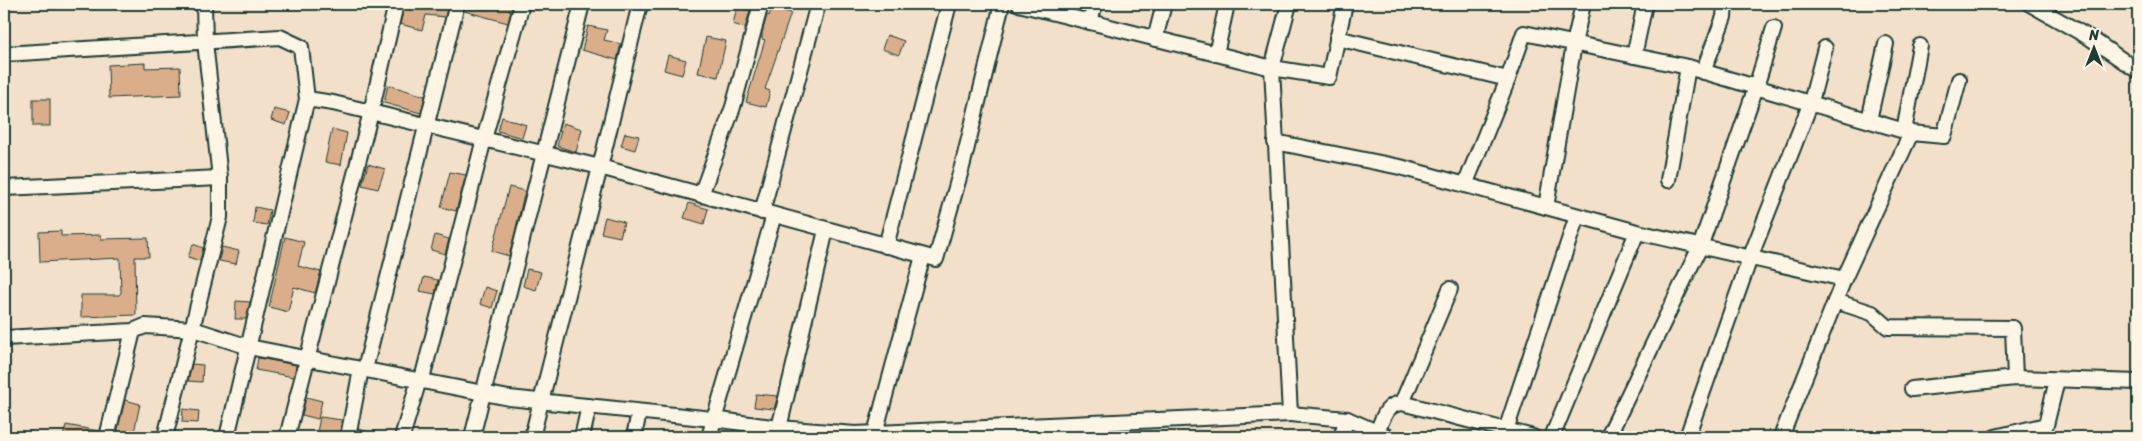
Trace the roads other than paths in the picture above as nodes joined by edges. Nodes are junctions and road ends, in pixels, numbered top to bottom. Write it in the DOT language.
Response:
graph roads {
  1 [pos="204,4"];
  2 [pos="396,4"];
  3 [pos="457,4"];
  4 [pos="522,4"];
  5 [pos="582,4"];
  6 [pos="640,4"];
  7 [pos="761,4"];
  8 [pos="818,4"];
  9 [pos="949,4"];
  10 [pos="1002,4"];
  11 [pos="1024,4"];
  12 [pos="1095,4"];
  13 [pos="1164,4"];
  14 [pos="1227,4"];
  15 [pos="1289,4"];
  16 [pos="1345,4"];
  17 [pos="1583,4"];
  18 [pos="1644,4"];
  19 [pos="1725,4"];
  20 [pos="2030,4"];
  21 [pos="1090,22"];
  22 [pos="1774,28"];
  23 [pos="1155,38"];
  24 [pos="1337,38"];
  25 [pos="205,42"];
  26 [pos="1574,44"];
  27 [pos="1886,44"];
  28 [pos="1920,46"];
  29 [pos="1825,48"];
  30 [pos="4,54"];
  31 [pos="1216,54"];
  32 [pos="1634,56"];
  33 [pos="1688,67"];
  34 [pos="1272,68"];
  35 [pos="2138,71"];
  36 [pos="1703,72"];
  37 [pos="1508,79"];
  38 [pos="1959,80"];
  39 [pos="1756,87"];
  40 [pos="307,99"];
  41 [pos="1811,102"];
  42 [pos="371,112"];
  43 [pos="1869,120"];
  44 [pos="426,125"];
  45 [pos="1907,132"];
  46 [pos="484,139"];
  47 [pos="1275,142"];
  48 [pos="543,154"];
  49 [pos="600,167"];
  50 [pos="220,178"];
  51 [pos="1668,180"];
  52 [pos="1465,185"];
  53 [pos="4,188"];
  54 [pos="701,195"];
  55 [pos="1546,207"];
  56 [pos="768,214"];
  57 [pos="1578,216"];
  58 [pos="826,230"];
  59 [pos="1636,232"];
  60 [pos="886,246"];
  61 [pos="1700,248"];
  62 [pos="923,256"];
  63 [pos="1750,258"];
  64 [pos="1844,279"];
  65 [pos="1450,289"];
  66 [pos="1835,301"];
  67 [pos="194,329"];
  68 [pos="133,330"];
  69 [pos="4,338"];
  70 [pos="249,347"];
  71 [pos="308,357"];
  72 [pos="363,369"];
  73 [pos="2015,378"];
  74 [pos="418,380"];
  75 [pos="2058,380"];
  76 [pos="2138,382"];
  77 [pos="1912,389"];
  78 [pos="484,393"];
  79 [pos="541,401"];
  80 [pos="1402,403"];
  81 [pos="589,406"];
  82 [pos="639,412"];
  83 [pos="1290,414"];
  84 [pos="713,419"];
  85 [pos="1347,419"];
  86 [pos="779,428"];
  87 [pos="1506,430"];
  88 [pos="875,433"];
  89 [pos="1383,435"];
  90 [pos="855,436"];
  91 [pos="107,437"];
  92 [pos="165,437"];
  93 [pos="227,437"];
  94 [pos="287,437"];
  95 [pos="348,437"];
  96 [pos="402,437"];
  97 [pos="472,437"];
  98 [pos="532,437"];
  99 [pos="582,437"];
  100 [pos="634,437"];
  101 [pos="709,437"];
  102 [pos="1341,437"];
  103 [pos="1533,437"];
  104 [pos="1552,437"];
  105 [pos="1608,437"];
  106 [pos="1687,437"];
  107 [pos="1781,437"];
  108 [pos="1996,437"];
  1 -- 25 [label="street"];
  2 -- 42 [label="street"];
  3 -- 44 [label="street"];
  4 -- 46 [label="street"];
  5 -- 48 [label="street"];
  6 -- 49 [label="street"];
  7 -- 54 [label="street"];
  8 -- 56 [label="street"];
  9 -- 60 [label="street"];
  10 -- 62 [label="street"];
  11 -- 21 [label="street"];
  12 -- 21 [label="street"];
  13 -- 23 [label="street"];
  14 -- 31 [label="street"];
  15 -- 34 [label="street"];
  16 -- 24 [label="street"];
  17 -- 26 [label="street"];
  18 -- 32 [label="street"];
  19 -- 36 [label="street"];
  20 -- 35 [label="street"];
  21 -- 23 [label="street"];
  22 -- 39 [label="street"];
  23 -- 31 [label="street"];
  24 -- 34 [label="street"];
  24 -- 37 [label="street"];
  25 -- 30 [label="street"];
  25 -- 40 [label="street"];
  25 -- 50 [label="street"];
  26 -- 32 [label="street"];
  26 -- 37 [label="street"];
  26 -- 55 [label="street"];
  27 -- 43 [label="street"];
  28 -- 45 [label="street"];
  29 -- 41 [label="street"];
  31 -- 34 [label="street"];
  32 -- 33 [label="street"];
  33 -- 36 [label="street"];
  33 -- 51 [label="street"];
  34 -- 47 [label="street"];
  36 -- 39 [label="street"];
  37 -- 52 [label="street"];
  38 -- 45 [label="street"];
  39 -- 41 [label="street"];
  39 -- 61 [label="street"];
  40 -- 42 [label="street"];
  40 -- 70 [label="street"];
  41 -- 43 [label="street"];
  41 -- 63 [label="street"];
  42 -- 44 [label="street"];
  42 -- 71 [label="street"];
  43 -- 45 [label="street"];
  44 -- 46 [label="street"];
  44 -- 72 [label="street"];
  45 -- 64 [label="street"];
  46 -- 48 [label="street"];
  46 -- 74 [label="street"];
  47 -- 52 [label="street"];
  47 -- 83 [label="street"];
  48 -- 49 [label="street"];
  48 -- 78 [label="street"];
  49 -- 54 [label="street"];
  49 -- 79 [label="street"];
  50 -- 53 [label="street"];
  50 -- 67 [label="street"];
  52 -- 55 [label="street"];
  54 -- 56 [label="street"];
  55 -- 57 [label="street"];
  56 -- 58 [label="street"];
  56 -- 84 [label="street"];
  57 -- 59 [label="street"];
  57 -- 87 [label="street"];
  58 -- 60 [label="street"];
  58 -- 86 [label="street"];
  59 -- 61 [label="street"];
  59 -- 104 [label="street"];
  60 -- 62 [label="street"];
  61 -- 63 [label="street"];
  61 -- 105 [label="street"];
  62 -- 88 [label="street"];
  63 -- 64 [label="street"];
  63 -- 106 [label="street"];
  64 -- 66 [label="street"];
  65 -- 80 [label="street"];
  66 -- 73 [label="street"];
  66 -- 107 [label="street"];
  67 -- 68 [label="street"];
  67 -- 70 [label="street"];
  67 -- 92 [label="street"];
  68 -- 69 [label="street"];
  68 -- 91 [label="street"];
  70 -- 71 [label="street"];
  70 -- 93 [label="street"];
  71 -- 72 [label="street"];
  71 -- 94 [label="street"];
  72 -- 74 [label="street"];
  72 -- 95 [label="street"];
  73 -- 75 [label="street"];
  73 -- 77 [label="street"];
  74 -- 78 [label="street"];
  74 -- 96 [label="street"];
  75 -- 76 [label="street"];
  75 -- 108 [label="street"];
  78 -- 79 [label="street"];
  78 -- 97 [label="street"];
  79 -- 81 [label="street"];
  79 -- 98 [label="street"];
  80 -- 87 [label="street"];
  80 -- 89 [label="street"];
  81 -- 82 [label="street"];
  81 -- 99 [label="street"];
  82 -- 84 [label="street"];
  82 -- 100 [label="street"];
  83 -- 85 [label="street"];
  83 -- 88 [label="street"];
  84 -- 86 [label="street"];
  84 -- 101 [label="street"];
  85 -- 89 [label="street"];
  85 -- 102 [label="street"];
  86 -- 90 [label="street"];
  87 -- 103 [label="street"];
  88 -- 90 [label="street"];
}
